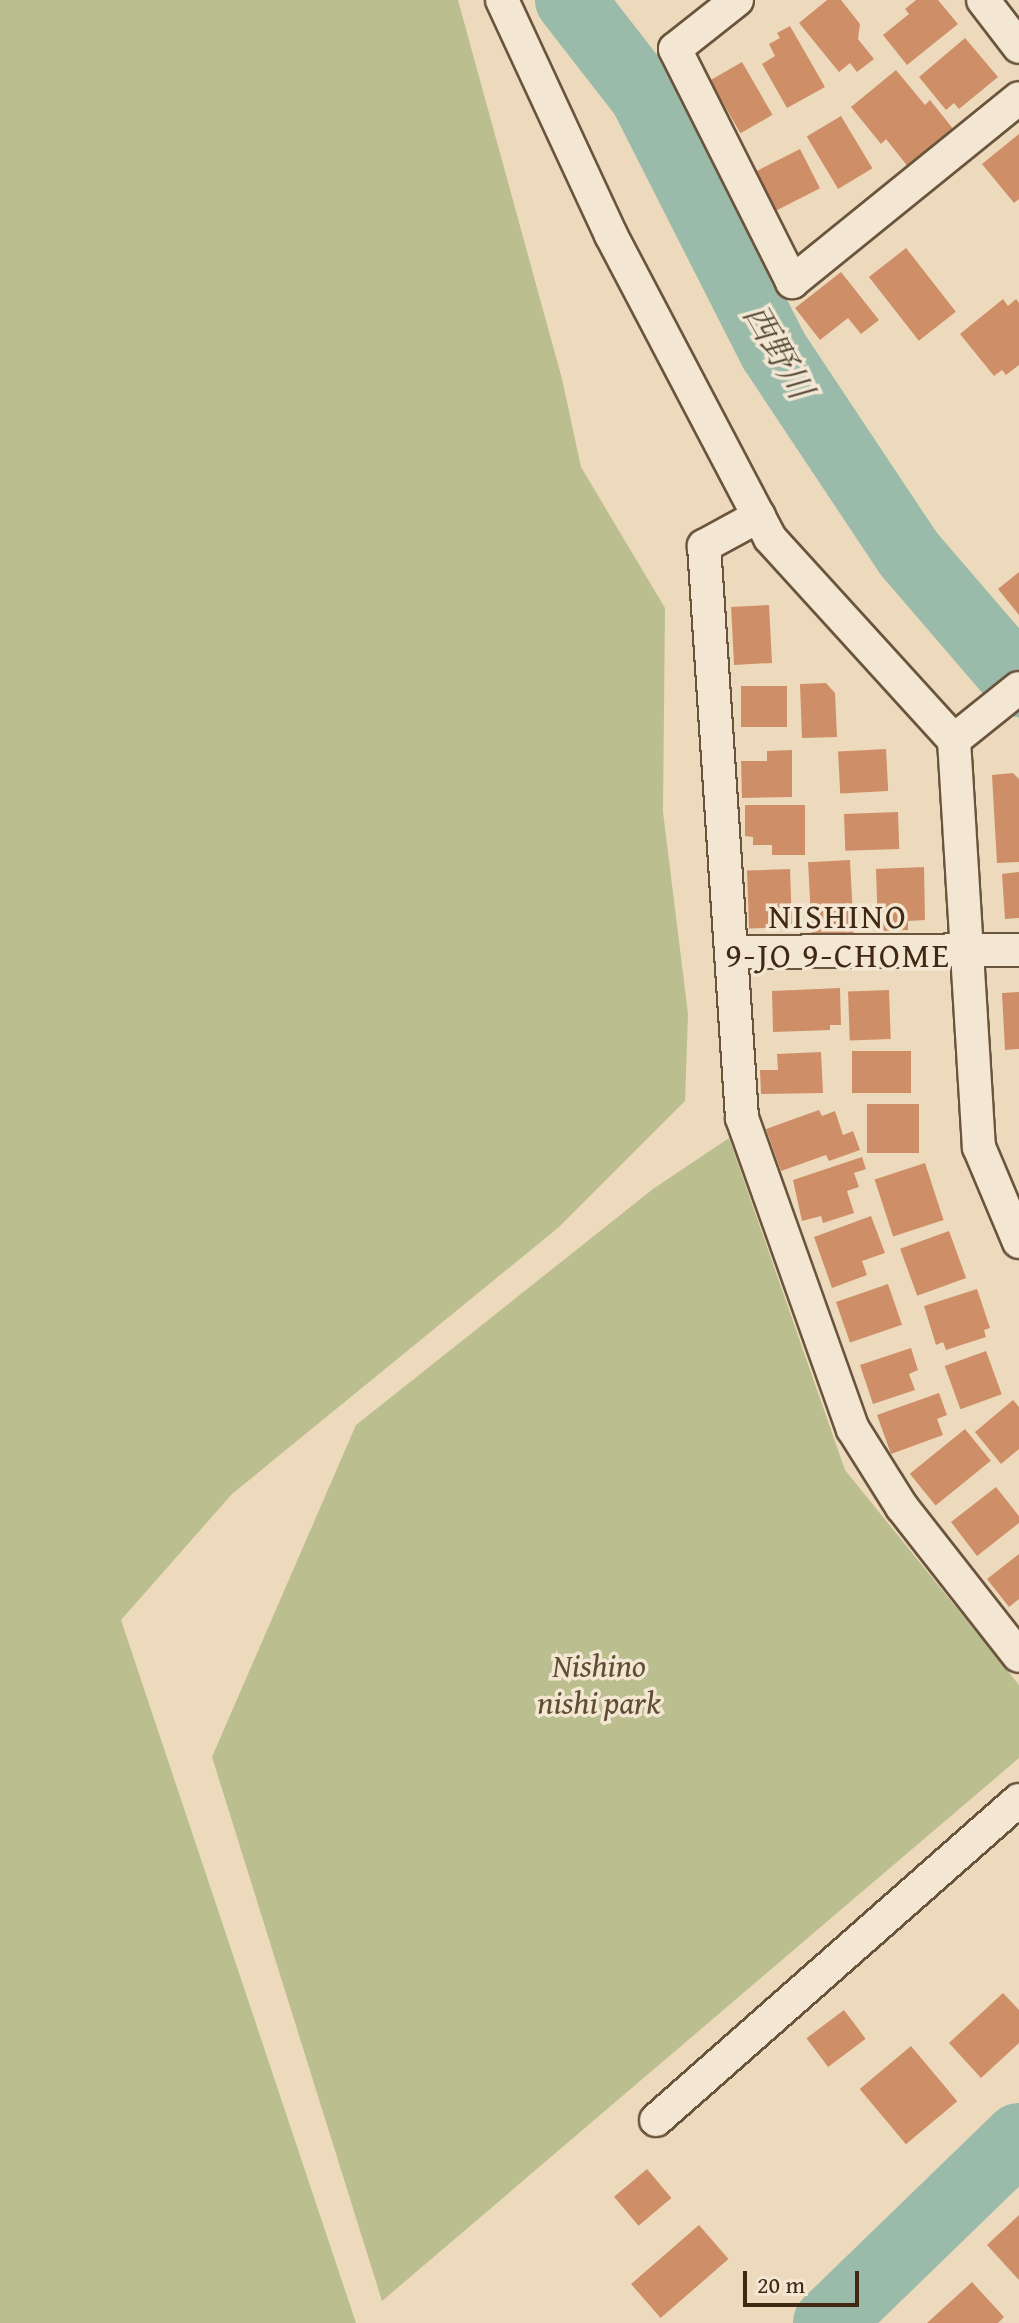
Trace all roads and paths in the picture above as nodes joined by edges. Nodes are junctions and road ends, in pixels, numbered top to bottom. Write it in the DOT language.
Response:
graph roads {
  1 [pos="502,0"];
  2 [pos="737,0"];
  3 [pos="983,0"];
  4 [pos="1019,47"];
  5 [pos="1019,98"];
  6 [pos="759,516"];
  7 [pos="1006,697"];
  8 [pos="954,740"];
  9 [pos="967,950"];
  10 [pos="1019,950"];
  11 [pos="731,952"];
  12 [pos="1019,1242"];
  13 [pos="1019,1656"];
  14 [pos="1019,1800"];
  15 [pos="656,2120"];
  1 -- 6 [label="street"];
  2 -- 5 [label="street"];
  3 -- 4 [label="street"];
  6 -- 8 [label="street"];
  6 -- 11 [label="street"];
  7 -- 8 [label="street"];
  8 -- 9 [label="street"];
  9 -- 10 [label="street"];
  9 -- 11 [label="street"];
  9 -- 12 [label="street"];
  11 -- 13 [label="street"];
  14 -- 15 [label="street"];
}
